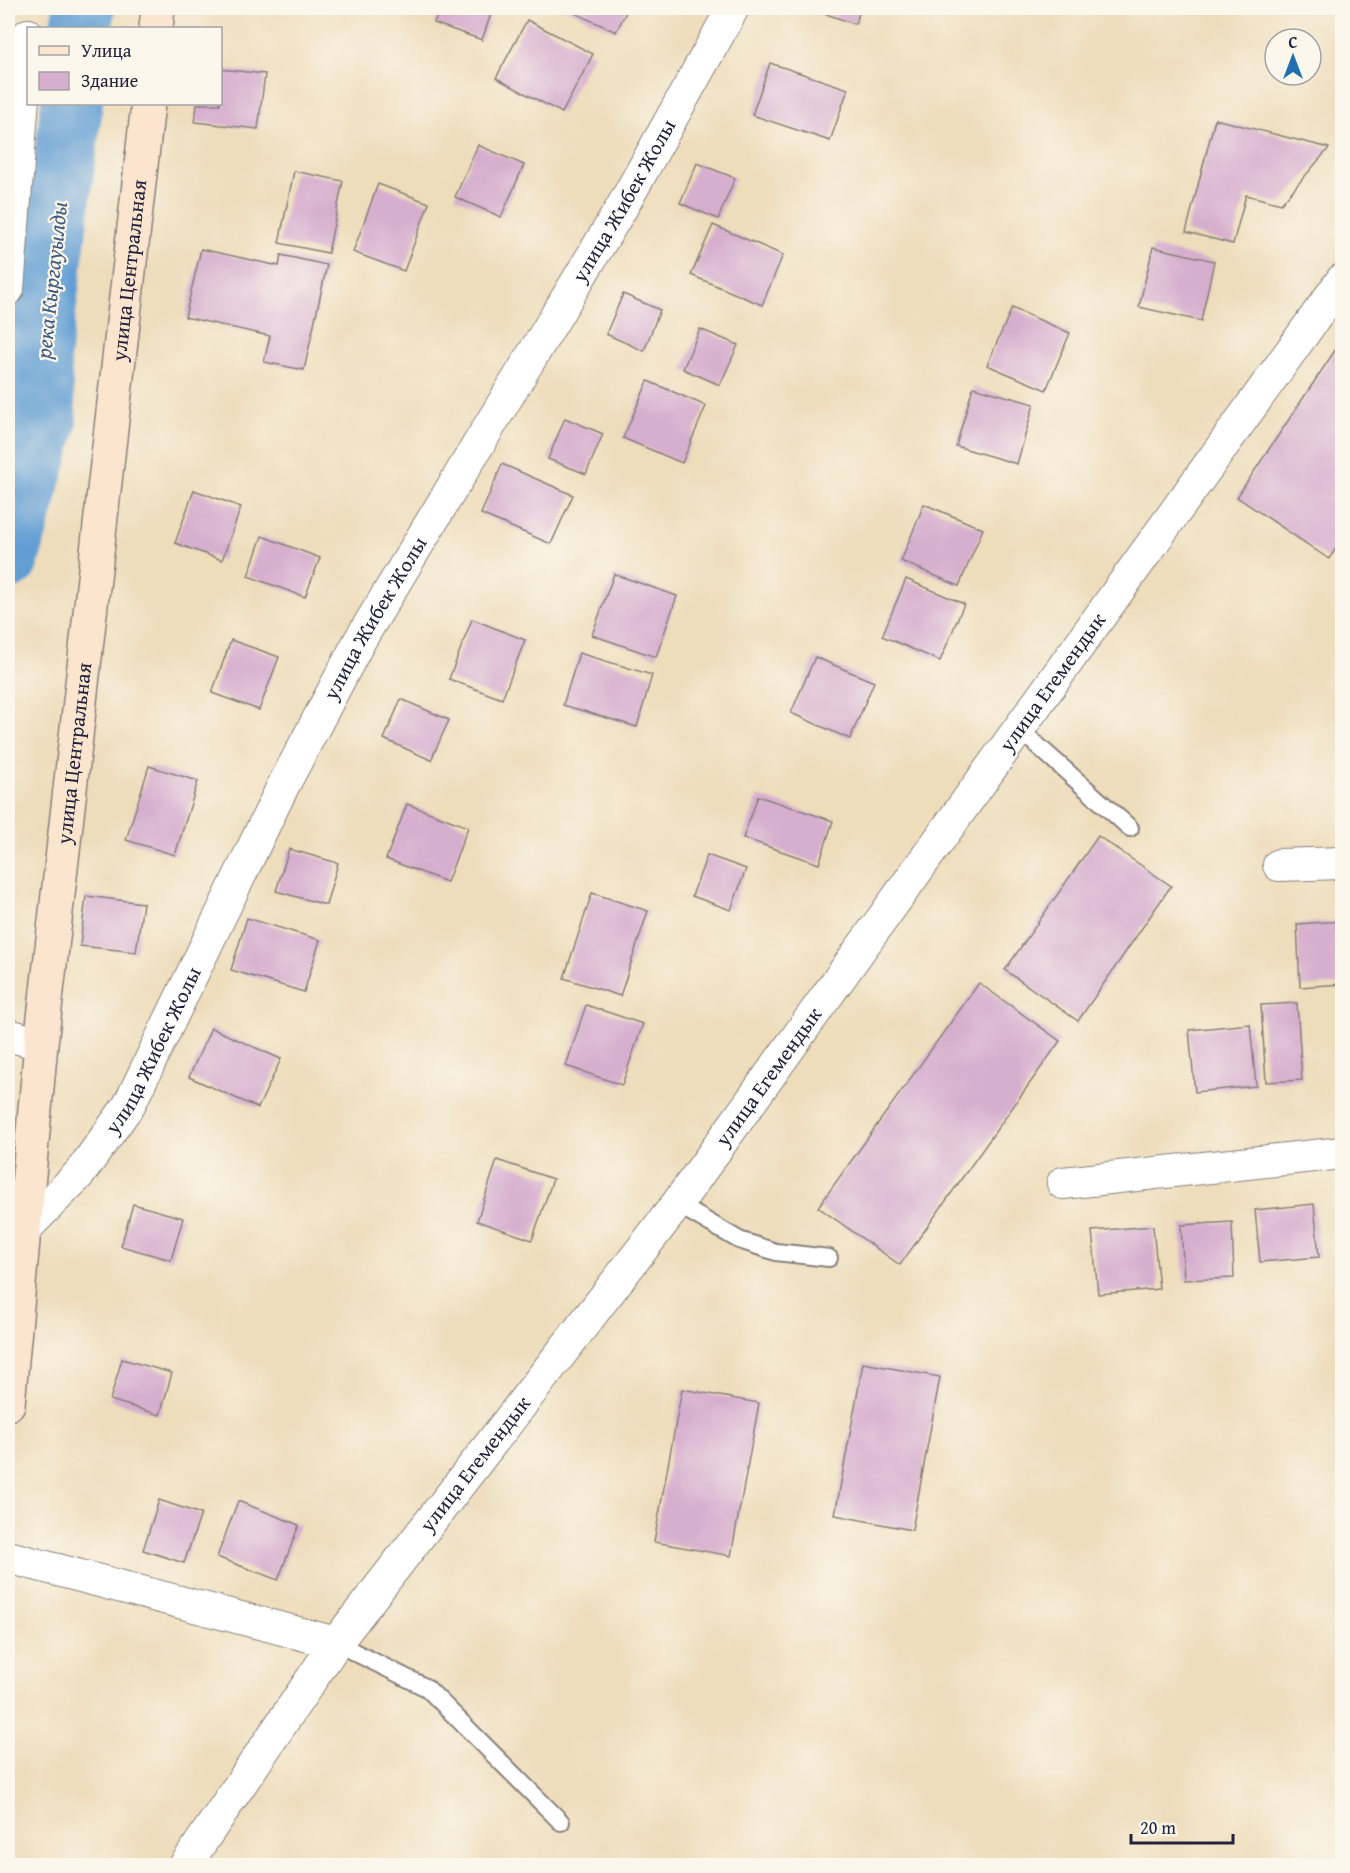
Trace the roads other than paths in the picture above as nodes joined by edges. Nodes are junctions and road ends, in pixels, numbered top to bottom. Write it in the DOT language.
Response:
graph roads {
  1 [pos="31,8"];
  2 [pos="158,8"];
  3 [pos="733,8"];
  4 [pos="29,27"];
  5 [pos="156,27"];
  6 [pos="27,48"];
  7 [pos="147,105"];
  8 [pos="1342,280"];
  9 [pos="8,289"];
  10 [pos="1019,729"];
  11 [pos="1130,828"];
  12 [pos="1342,864"];
  13 [pos="1279,865"];
  14 [pos="8,1035"];
  15 [pos="41,1044"];
  16 [pos="1342,1153"];
  17 [pos="1063,1183"];
  18 [pos="677,1204"];
  19 [pos="25,1229"];
  20 [pos="829,1258"];
  21 [pos="8,1404"];
  22 [pos="8,1557"];
  23 [pos="336,1643"];
  24 [pos="561,1822"];
  25 [pos="185,1866"];
  1 -- 4 [label="street"];
  2 -- 5 [label="main road"];
  3 -- 19 [label="street, улица Жибек Жолы"];
  6 -- 9 [label="street"];
  7 -- 15 [label="main road, улица Центральная"];
  8 -- 10 [label="street, улица Егемендык"];
  10 -- 11 [label="lane"];
  10 -- 18 [label="street, улица Егемендык"];
  12 -- 13 [label="street"];
  14 -- 15 [label="street"];
  15 -- 19 [label="main road, улица Центральная"];
  16 -- 17 [label="street"];
  18 -- 20 [label="lane"];
  18 -- 23 [label="street, улица Егемендык"];
  19 -- 21 [label="main road, улица Центральная"];
  22 -- 23 [label="street"];
  23 -- 24 [label="lane"];
  23 -- 25 [label="street, улица Егемендык"];
}
